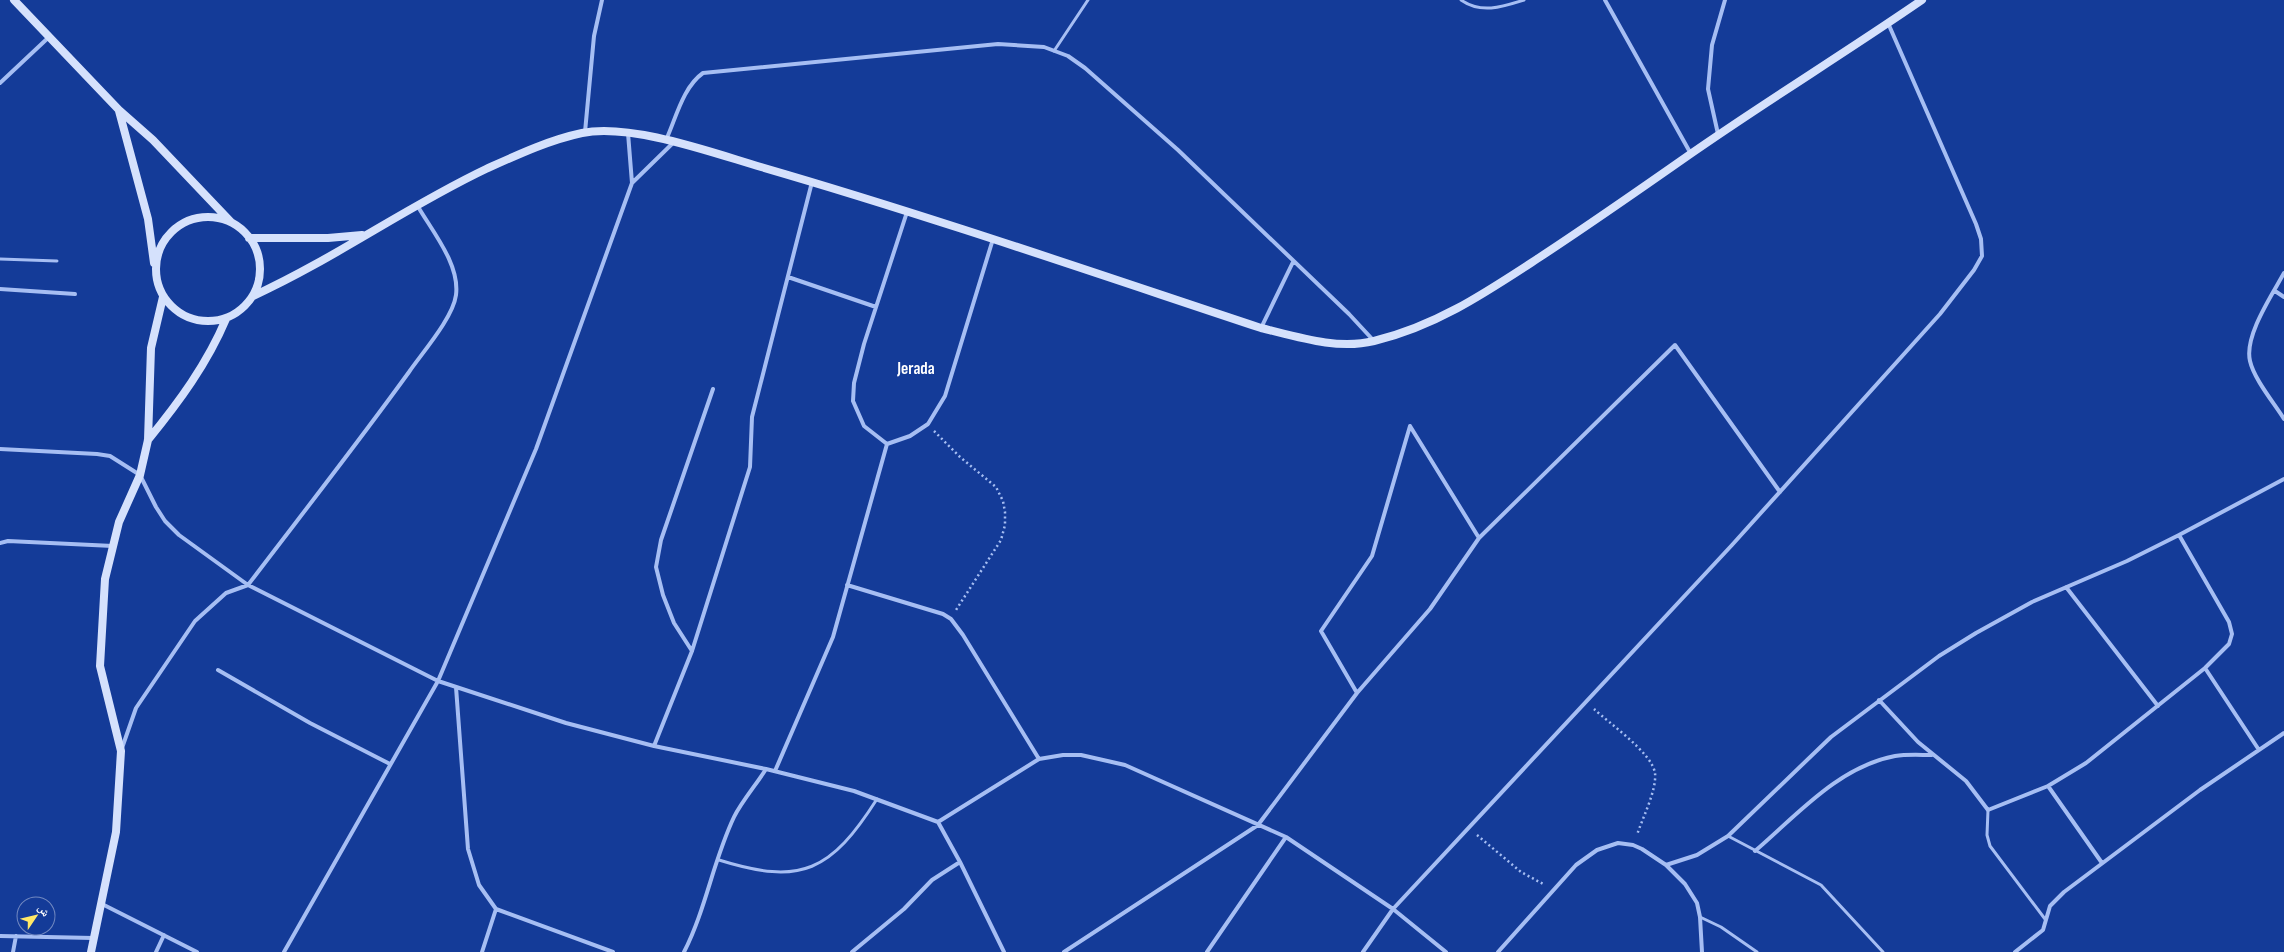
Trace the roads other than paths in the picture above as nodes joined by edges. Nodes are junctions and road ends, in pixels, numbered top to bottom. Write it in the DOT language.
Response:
graph roads {
  1 [pos="14,0"];
  2 [pos="602,0"];
  3 [pos="1088,0"];
  4 [pos="1461,0"];
  5 [pos="1524,0"];
  6 [pos="1604,0"];
  7 [pos="1725,0"];
  8 [pos="1922,0"];
  9 [pos="1888,23"];
  10 [pos="49,37"];
  11 [pos="1054,51"];
  12 [pos="0,83"];
  13 [pos="119,110"];
  14 [pos="585,132"];
  15 [pos="628,133"];
  16 [pos="1718,135"];
  17 [pos="670,141"];
  18 [pos="1691,154"];
  19 [pos="812,182"];
  20 [pos="632,183"];
  21 [pos="417,205"];
  22 [pos="907,212"];
  23 [pos="233,224"];
  24 [pos="365,234"];
  25 [pos="249,238"];
  26 [pos="993,238"];
  27 [pos="0,259"];
  28 [pos="57,261"];
  29 [pos="1293,262"];
  30 [pos="155,272"];
  31 [pos="2284,274"];
  32 [pos="788,277"];
  33 [pos="0,289"];
  34 [pos="2275,290"];
  35 [pos="75,294"];
  36 [pos="253,296"];
  37 [pos="163,297"];
  38 [pos="2284,297"];
  39 [pos="876,307"];
  40 [pos="226,319"];
  41 [pos="1261,328"];
  42 [pos="1374,341"];
  43 [pos="714,389"];
  44 [pos="2284,419"];
  45 [pos="148,440"];
  46 [pos="886,444"];
  47 [pos="0,449"];
  48 [pos="140,475"];
  49 [pos="2284,479"];
  50 [pos="1780,492"];
  51 [pos="2179,535"];
  52 [pos="1479,538"];
  53 [pos="0,543"];
  54 [pos="113,546"];
  55 [pos="248,585"];
  56 [pos="847,585"];
  57 [pos="2066,588"];
  58 [pos="692,651"];
  59 [pos="2205,668"];
  60 [pos="218,670"];
  61 [pos="438,681"];
  62 [pos="456,687"];
  63 [pos="1357,693"];
  64 [pos="1879,700"];
  65 [pos="2158,706"];
  66 [pos="2283,734"];
  67 [pos="654,746"];
  68 [pos="2259,750"];
  69 [pos="122,751"];
  70 [pos="1932,755"];
  71 [pos="1039,759"];
  72 [pos="390,764"];
  73 [pos="766,769"];
  74 [pos="775,771"];
  75 [pos="2048,786"];
  76 [pos="877,799"];
  77 [pos="1988,810"];
  78 [pos="938,822"];
  79 [pos="1258,825"];
  80 [pos="1728,836"];
  81 [pos="1286,837"];
  82 [pos="1755,851"];
  83 [pos="719,860"];
  84 [pos="960,862"];
  85 [pos="2102,863"];
  86 [pos="1666,865"];
  87 [pos="102,904"];
  88 [pos="496,909"];
  89 [pos="1393,909"];
  90 [pos="1700,917"];
  91 [pos="2045,919"];
  92 [pos="164,935"];
  93 [pos="0,936"];
  94 [pos="16,936"];
  95 [pos="93,938"];
  96 [pos="605,951"];
  97 [pos="13,952"];
  98 [pos="91,952"];
  99 [pos="156,952"];
  100 [pos="197,952"];
  101 [pos="284,952"];
  102 [pos="482,952"];
  103 [pos="613,952"];
  104 [pos="684,952"];
  105 [pos="852,952"];
  106 [pos="1004,952"];
  107 [pos="1064,952"];
  108 [pos="1207,952"];
  109 [pos="1363,952"];
  110 [pos="1446,952"];
  111 [pos="1498,952"];
  112 [pos="1702,952"];
  113 [pos="1756,952"];
  114 [pos="1884,952"];
  115 [pos="2015,952"];
  1 -- 10 [label="main road"];
  2 -- 14 [label="street"];
  3 -- 11 [label="lane"];
  4 -- 5 [label="lane"];
  6 -- 18 [label="street"];
  7 -- 16 [label="street"];
  8 -- 9 [label="main road"];
  9 -- 16 [label="main road"];
  9 -- 50 [label="street"];
  10 -- 12 [label="street"];
  10 -- 13 [label="main road"];
  11 -- 17 [label="street"];
  11 -- 29 [label="street"];
  13 -- 23 [label="main road"];
  13 -- 30 [label="main road"];
  14 -- 15 [label="main road"];
  14 -- 21 [label="main road"];
  15 -- 17 [label="main road"];
  15 -- 20 [label="street"];
  16 -- 18 [label="main road"];
  17 -- 19 [label="main road"];
  17 -- 20 [label="street"];
  18 -- 42 [label="main road"];
  19 -- 22 [label="main road"];
  19 -- 32 [label="street"];
  20 -- 61 [label="street"];
  21 -- 24 [label="main road"];
  21 -- 55 [label="street"];
  22 -- 26 [label="main road"];
  22 -- 39 [label="street"];
  23 -- 25 [label="main road"];
  23 -- 30 [label="main road"];
  24 -- 25 [label="main road"];
  24 -- 36 [label="main road"];
  25 -- 36 [label="main road"];
  26 -- 41 [label="main road"];
  26 -- 46 [label="street"];
  27 -- 28 [label="lane"];
  29 -- 41 [label="street"];
  29 -- 42 [label="street"];
  30 -- 37 [label="main road"];
  31 -- 34 [label="street"];
  32 -- 39 [label="street"];
  32 -- 58 [label="street"];
  33 -- 35 [label="street"];
  34 -- 38 [label="street"];
  34 -- 44 [label="street"];
  36 -- 40 [label="main road"];
  37 -- 40 [label="main road"];
  37 -- 45 [label="main road"];
  39 -- 46 [label="street"];
  40 -- 45 [label="main road"];
  41 -- 42 [label="main road"];
  43 -- 58 [label="street"];
  45 -- 48 [label="main road"];
  46 -- 56 [label="street"];
  47 -- 48 [label="street"];
  48 -- 54 [label="main road"];
  48 -- 55 [label="street"];
  49 -- 51 [label="street"];
  50 -- 52 [label="street"];
  50 -- 89 [label="street"];
  51 -- 57 [label="street"];
  51 -- 59 [label="street"];
  52 -- 63 [label="street"];
  52 -- 63 [label="street"];
  53 -- 54 [label="street"];
  54 -- 69 [label="main road"];
  55 -- 61 [label="street"];
  55 -- 69 [label="street"];
  56 -- 71 [label="street"];
  56 -- 74 [label="street"];
  57 -- 64 [label="street"];
  57 -- 65 [label="street"];
  58 -- 67 [label="street"];
  59 -- 65 [label="street"];
  59 -- 68 [label="street"];
  60 -- 72 [label="street"];
  61 -- 62 [label="street"];
  61 -- 72 [label="street"];
  62 -- 67 [label="street"];
  62 -- 88 [label="street"];
  63 -- 79 [label="street"];
  64 -- 70 [label="street"];
  64 -- 80 [label="street"];
  65 -- 75 [label="street"];
  66 -- 68 [label="street"];
  67 -- 73 [label="street"];
  68 -- 85 [label="street"];
  69 -- 87 [label="main road"];
  70 -- 77 [label="street"];
  70 -- 82 [label="street"];
  71 -- 78 [label="street"];
  71 -- 79 [label="street"];
  72 -- 101 [label="street"];
  73 -- 74 [label="street"];
  73 -- 83 [label="street"];
  74 -- 76 [label="street"];
  75 -- 77 [label="street"];
  75 -- 85 [label="street"];
  76 -- 78 [label="street"];
  76 -- 83 [label="lane"];
  77 -- 91 [label="lane"];
  78 -- 84 [label="street"];
  79 -- 81 [label="street"];
  79 -- 107 [label="street"];
  80 -- 82 [label="lane"];
  80 -- 86 [label="street"];
  81 -- 89 [label="street"];
  81 -- 108 [label="street"];
  82 -- 114 [label="lane"];
  83 -- 104 [label="street"];
  84 -- 105 [label="street"];
  84 -- 106 [label="street"];
  85 -- 91 [label="street"];
  86 -- 90 [label="street"];
  86 -- 111 [label="street"];
  87 -- 92 [label="street"];
  87 -- 95 [label="main road"];
  88 -- 96 [label="street"];
  88 -- 102 [label="street"];
  89 -- 109 [label="street"];
  89 -- 110 [label="street"];
  90 -- 112 [label="street"];
  90 -- 113 [label="lane"];
  91 -- 115 [label="street"];
  92 -- 99 [label="street"];
  92 -- 100 [label="street"];
  93 -- 94 [label="street"];
  94 -- 95 [label="street"];
  94 -- 97 [label="street"];
  95 -- 98 [label="main road"];
  96 -- 103 [label="street"];
}
